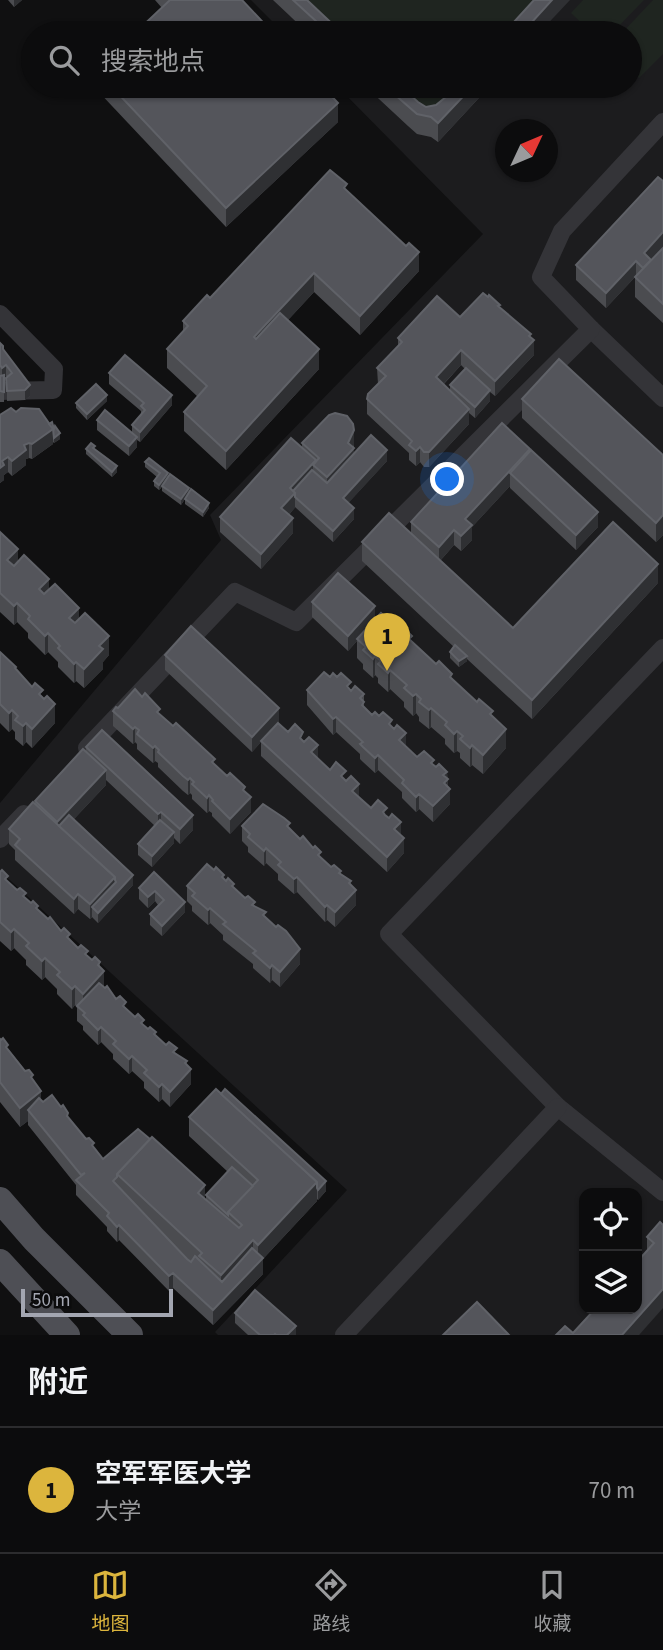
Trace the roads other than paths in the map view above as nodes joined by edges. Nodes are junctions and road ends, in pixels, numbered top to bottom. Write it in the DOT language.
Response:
graph roads {
  1 [pos="663,122"];
  2 [pos="0,314"];
  3 [pos="591,329"];
  4 [pos="0,391"];
  5 [pos="663,398"];
  6 [pos="663,648"];
  7 [pos="75,760"];
  8 [pos="38,800"];
  9 [pos="0,839"];
  10 [pos="558,1107"];
  11 [pos="663,1192"];
  12 [pos="0,1200"];
  13 [pos="0,1262"];
  14 [pos="67,1335"];
  15 [pos="130,1335"];
  16 [pos="344,1335"];
  1 -- 3 [label="street"];
  2 -- 4 [label="street"];
  3 -- 5 [label="street"];
  3 -- 7 [label="street"];
  6 -- 10 [label="street"];
  8 -- 9 [label="street"];
  10 -- 11 [label="street"];
  10 -- 16 [label="street"];
  12 -- 15 [label="main road"];
  13 -- 14 [label="main road"];
}
